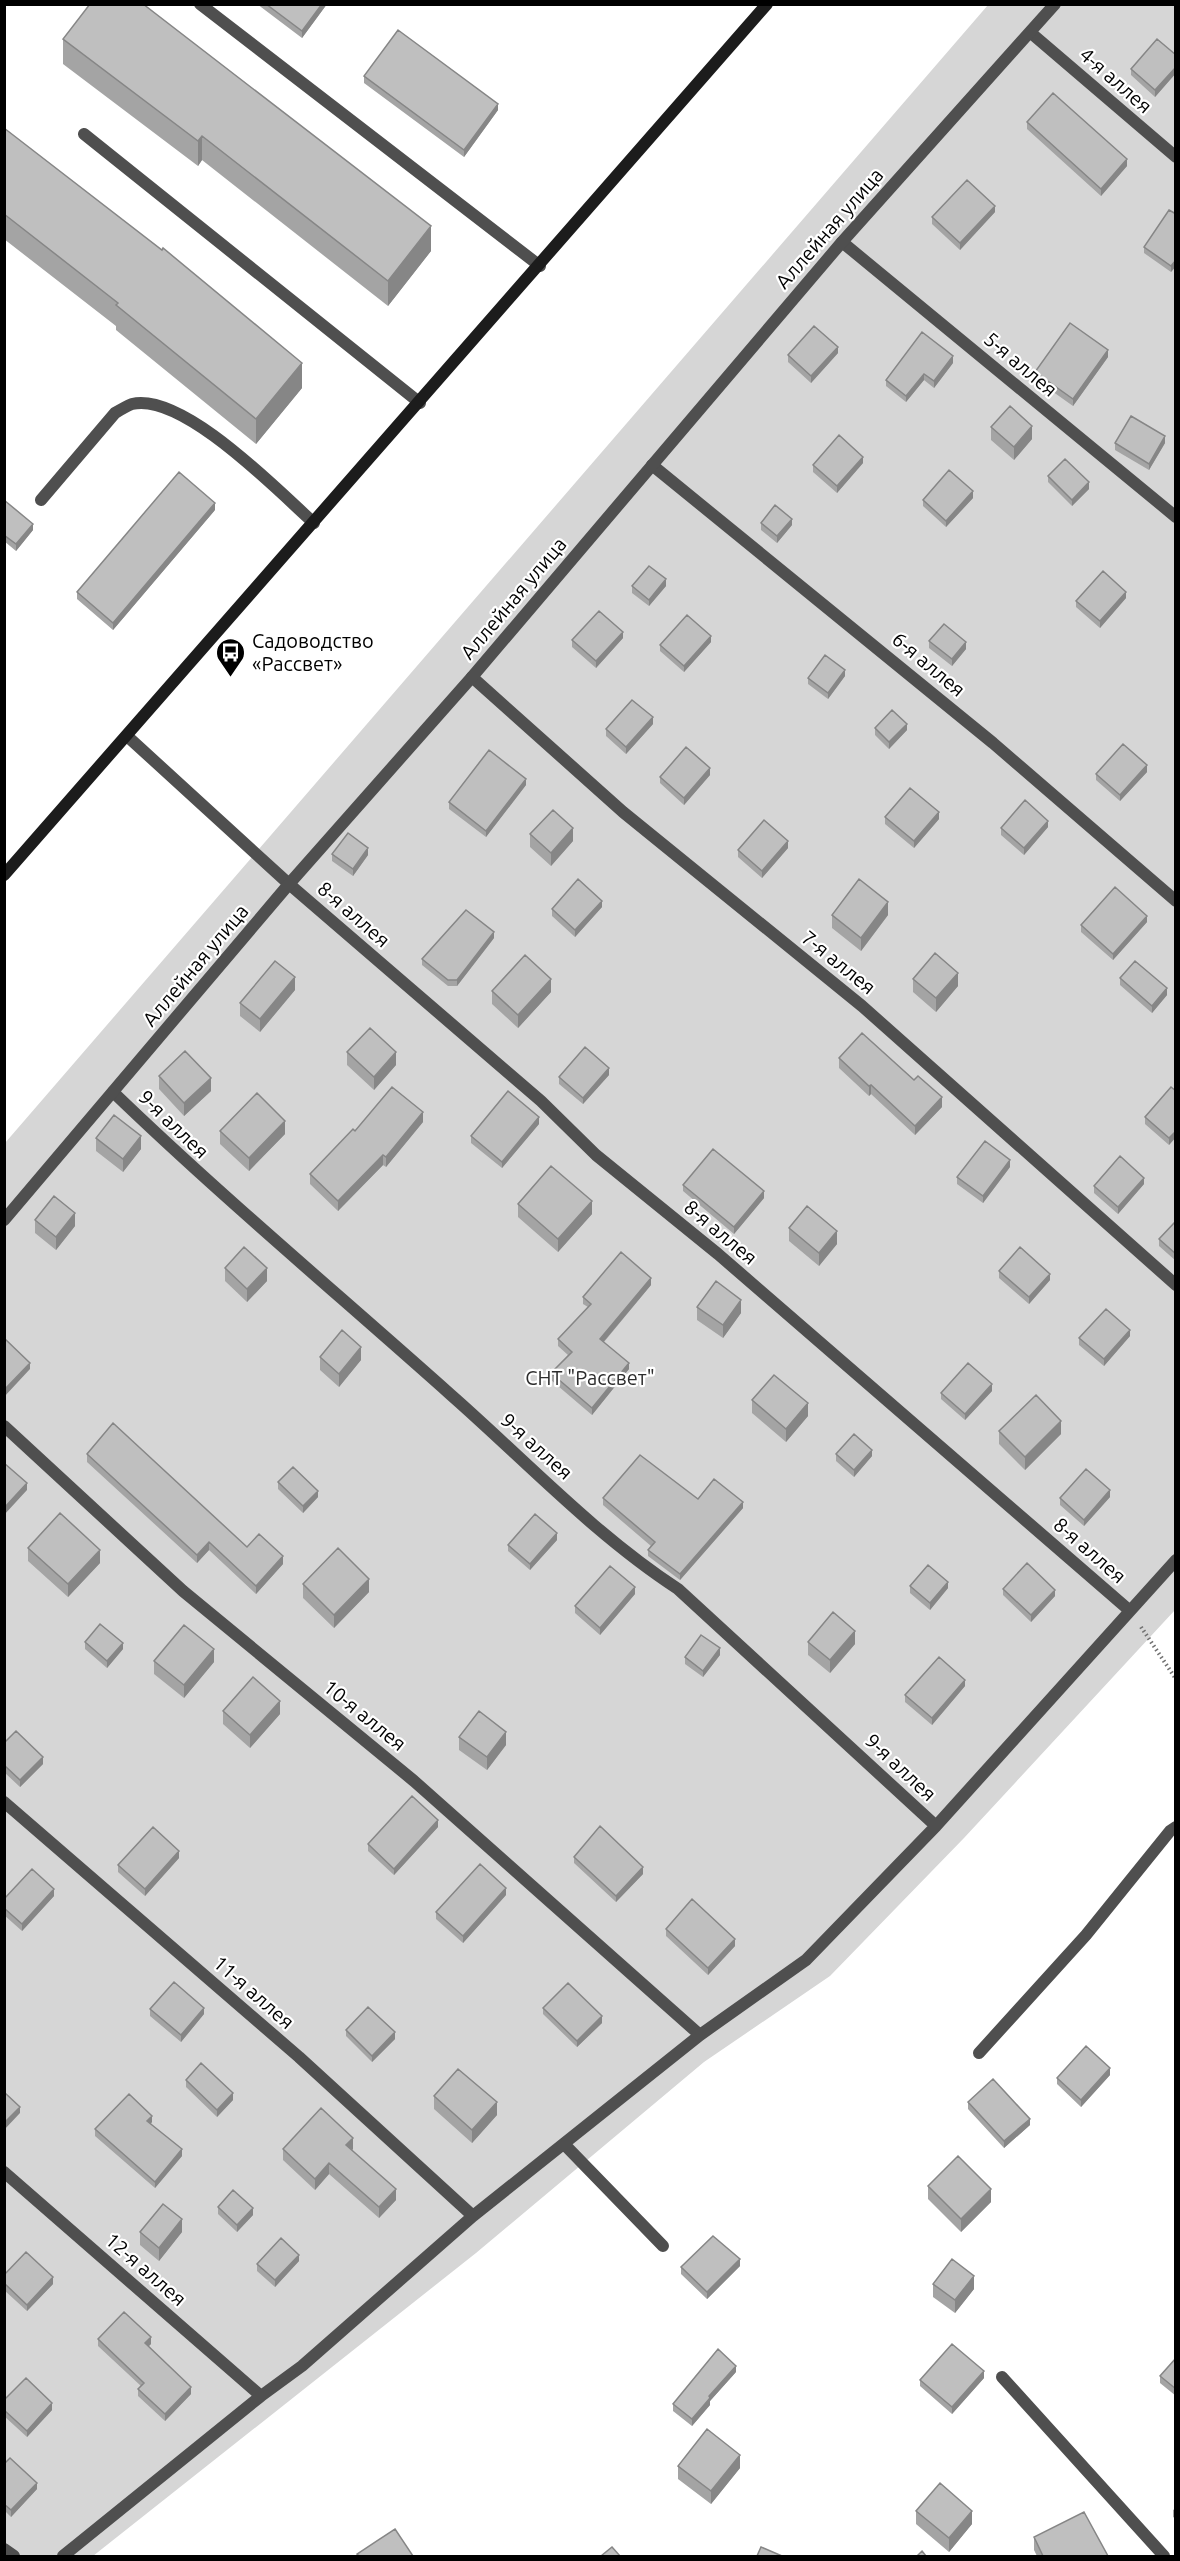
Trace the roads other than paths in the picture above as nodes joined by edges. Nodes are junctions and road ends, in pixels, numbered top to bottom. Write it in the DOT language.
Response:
graph roads {
  1 [pos="200,4"];
  2 [pos="767,4"];
  3 [pos="1055,4"];
  4 [pos="1031,33"];
  5 [pos="84,134"];
  6 [pos="1176,157"];
  7 [pos="842,242"];
  8 [pos="540,266"];
  9 [pos="420,403"];
  10 [pos="652,465"];
  11 [pos="41,500"];
  12 [pos="1176,517"];
  13 [pos="314,523"];
  14 [pos="472,676"];
  15 [pos="127,736"];
  16 [pos="4,875"];
  17 [pos="290,884"];
  18 [pos="1176,901"];
  19 [pos="113,1092"];
  20 [pos="4,1220"];
  21 [pos="1176,1285"];
  22 [pos="4,1426"];
  23 [pos="1176,1560"];
  24 [pos="1129,1610"];
  25 [pos="4,1802"];
  26 [pos="936,1826"];
  27 [pos="1176,1827"];
  28 [pos="700,2035"];
  29 [pos="979,2053"];
  30 [pos="564,2144"];
  31 [pos="4,2172"];
  32 [pos="473,2216"];
  33 [pos="663,2246"];
  34 [pos="1002,2377"];
  35 [pos="261,2396"];
  36 [pos="4,2549"];
  37 [pos="14,2556"];
  38 [pos="63,2556"];
  39 [pos="1164,2556"];
  1 -- 8 [label="street"];
  2 -- 8 [label="street"];
  3 -- 4 [label="street, Аллейная улица"];
  4 -- 6 [label="street, 4-я аллея"];
  4 -- 7 [label="street, Аллейная улица"];
  5 -- 9 [label="street"];
  7 -- 10 [label="street, Аллейная улица"];
  7 -- 12 [label="street, 5-я аллея"];
  8 -- 9 [label="street"];
  9 -- 13 [label="street"];
  10 -- 14 [label="street, Аллейная улица"];
  10 -- 18 [label="street, 6-я аллея"];
  11 -- 13 [label="street"];
  13 -- 15 [label="street"];
  14 -- 17 [label="street, Аллейная улица"];
  14 -- 21 [label="street, 7-я аллея"];
  15 -- 16 [label="street"];
  15 -- 17 [label="street, 8-я аллея"];
  17 -- 19 [label="street, Аллейная улица"];
  17 -- 24 [label="street, 8-я аллея"];
  19 -- 20 [label="street, Аллейная улица"];
  19 -- 26 [label="street, 9-я аллея"];
  22 -- 28 [label="street, 10-я аллея"];
  23 -- 24 [label="street"];
  24 -- 26 [label="street"];
  25 -- 32 [label="street, 11-я аллея"];
  26 -- 28 [label="street"];
  27 -- 29 [label="street"];
  28 -- 30 [label="street"];
  30 -- 32 [label="street"];
  30 -- 33 [label="street"];
  31 -- 35 [label="street, 12-я аллея"];
  32 -- 35 [label="street"];
  34 -- 39 [label="street"];
  35 -- 38 [label="street"];
  36 -- 37 [label="street"];
}
